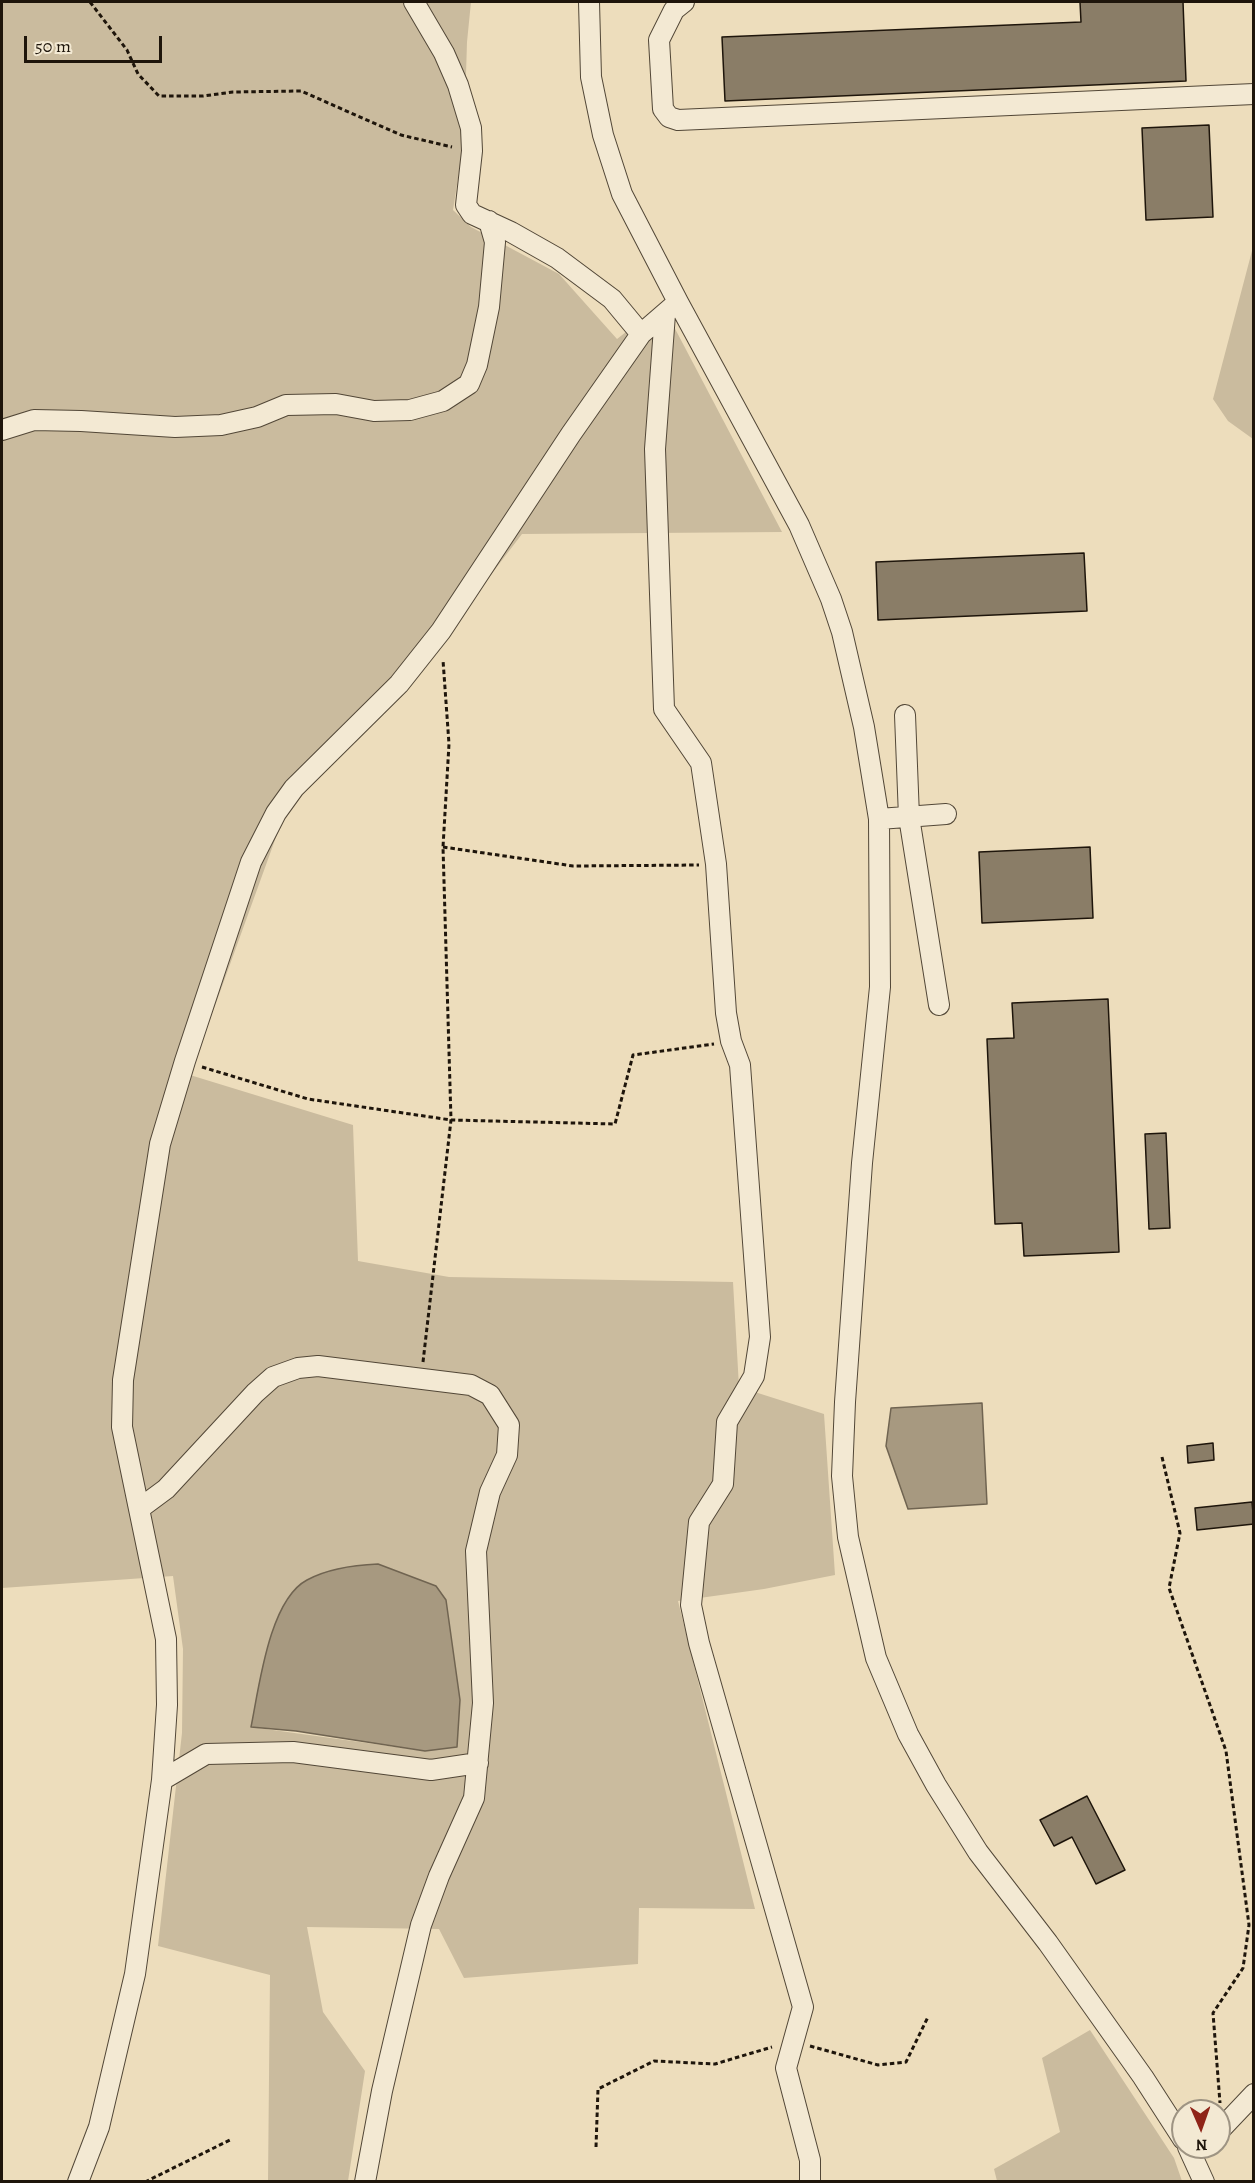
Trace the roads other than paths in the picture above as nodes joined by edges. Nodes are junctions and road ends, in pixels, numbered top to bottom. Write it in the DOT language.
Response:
graph roads {
  1 [pos="414,2"];
  2 [pos="589,2"];
  3 [pos="684,2"];
  4 [pos="1254,94"];
  5 [pos="489,221"];
  6 [pos="672,308"];
  7 [pos="641,334"];
  8 [pos="2,430"];
  9 [pos="905,715"];
  10 [pos="946,814"];
  11 [pos="909,817"];
  12 [pos="879,819"];
  13 [pos="939,1005"];
  14 [pos="139,1509"];
  15 [pos="478,1763"];
  16 [pos="162,1780"];
  17 [pos="1254,2094"];
  18 [pos="1171,2117"];
  19 [pos="1231,2119"];
  20 [pos="1196,2159"];
  21 [pos="78,2181"];
  22 [pos="365,2181"];
  23 [pos="810,2181"];
  24 [pos="1204,2181"];
  1 -- 5 [label="street"];
  2 -- 6 [label="street"];
  3 -- 4 [label="street"];
  5 -- 7 [label="street"];
  5 -- 8 [label="street"];
  6 -- 7 [label="street"];
  6 -- 12 [label="street"];
  6 -- 23 [label="street"];
  7 -- 14 [label="street"];
  9 -- 11 [label="street"];
  10 -- 11 [label="street"];
  11 -- 12 [label="street"];
  11 -- 13 [label="street"];
  12 -- 18 [label="street"];
  14 -- 15 [label="street"];
  14 -- 16 [label="street"];
  15 -- 16 [label="street"];
  15 -- 22 [label="street"];
  16 -- 21 [label="street"];
  17 -- 19 [label="street"];
  20 -- 24 [label="street"];
}
